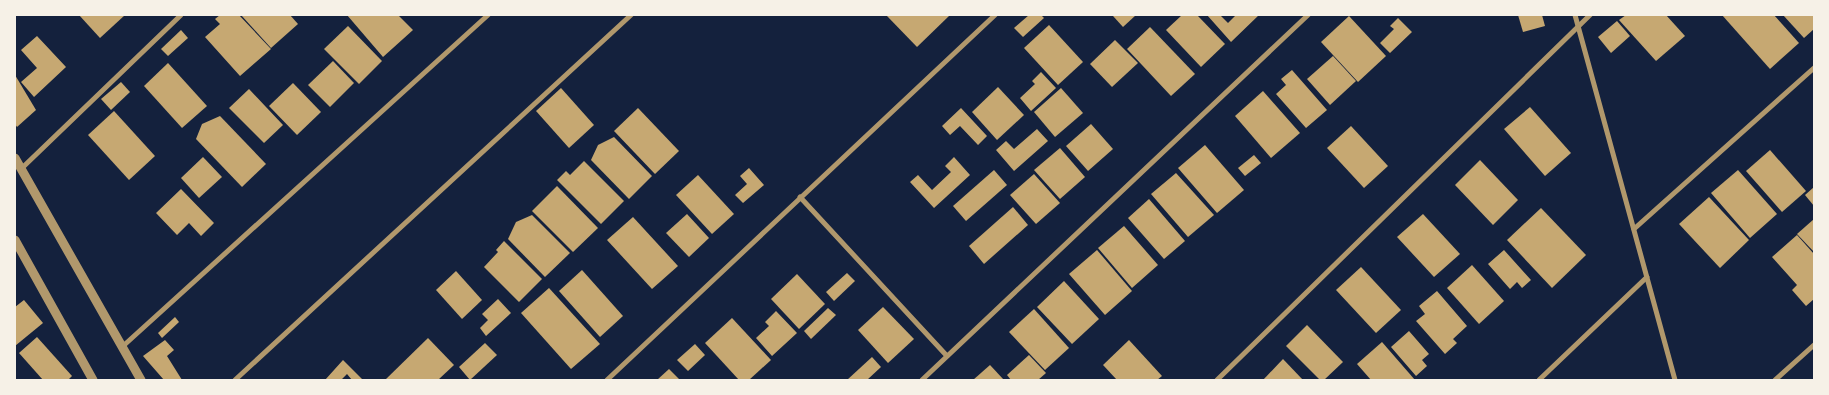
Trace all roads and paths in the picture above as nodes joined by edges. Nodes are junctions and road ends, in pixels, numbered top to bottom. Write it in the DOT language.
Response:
graph roads {
  1 [pos="181,15"];
  2 [pos="488,15"];
  3 [pos="632,15"];
  4 [pos="994,15"];
  5 [pos="1308,15"];
  6 [pos="1575,15"];
  7 [pos="1590,15"];
  8 [pos="1578,27"];
  9 [pos="1814,68"];
  10 [pos="15,158"];
  11 [pos="21,169"];
  12 [pos="800,198"];
  13 [pos="1634,229"];
  14 [pos="15,240"];
  15 [pos="1647,277"];
  16 [pos="1814,345"];
  17 [pos="122,347"];
  18 [pos="947,356"];
  19 [pos="93,380"];
  20 [pos="141,380"];
  21 [pos="235,380"];
  22 [pos="607,380"];
  23 [pos="922,380"];
  24 [pos="1217,380"];
  25 [pos="1538,380"];
  26 [pos="1675,380"];
  27 [pos="1775,380"];
  1 -- 11 [label="street"];
  2 -- 17 [label="street"];
  3 -- 21 [label="street"];
  4 -- 12 [label="street"];
  5 -- 18 [label="street"];
  6 -- 8 [label="street"];
  7 -- 8 [label="street"];
  8 -- 13 [label="street"];
  8 -- 24 [label="street"];
  9 -- 13 [label="street"];
  10 -- 11 [label="street"];
  11 -- 17 [label="street"];
  12 -- 18 [label="street"];
  12 -- 22 [label="street"];
  13 -- 15 [label="street"];
  14 -- 19 [label="street"];
  15 -- 25 [label="street"];
  15 -- 26 [label="street"];
  16 -- 27 [label="street"];
  17 -- 20 [label="street"];
  18 -- 23 [label="street"];
}
